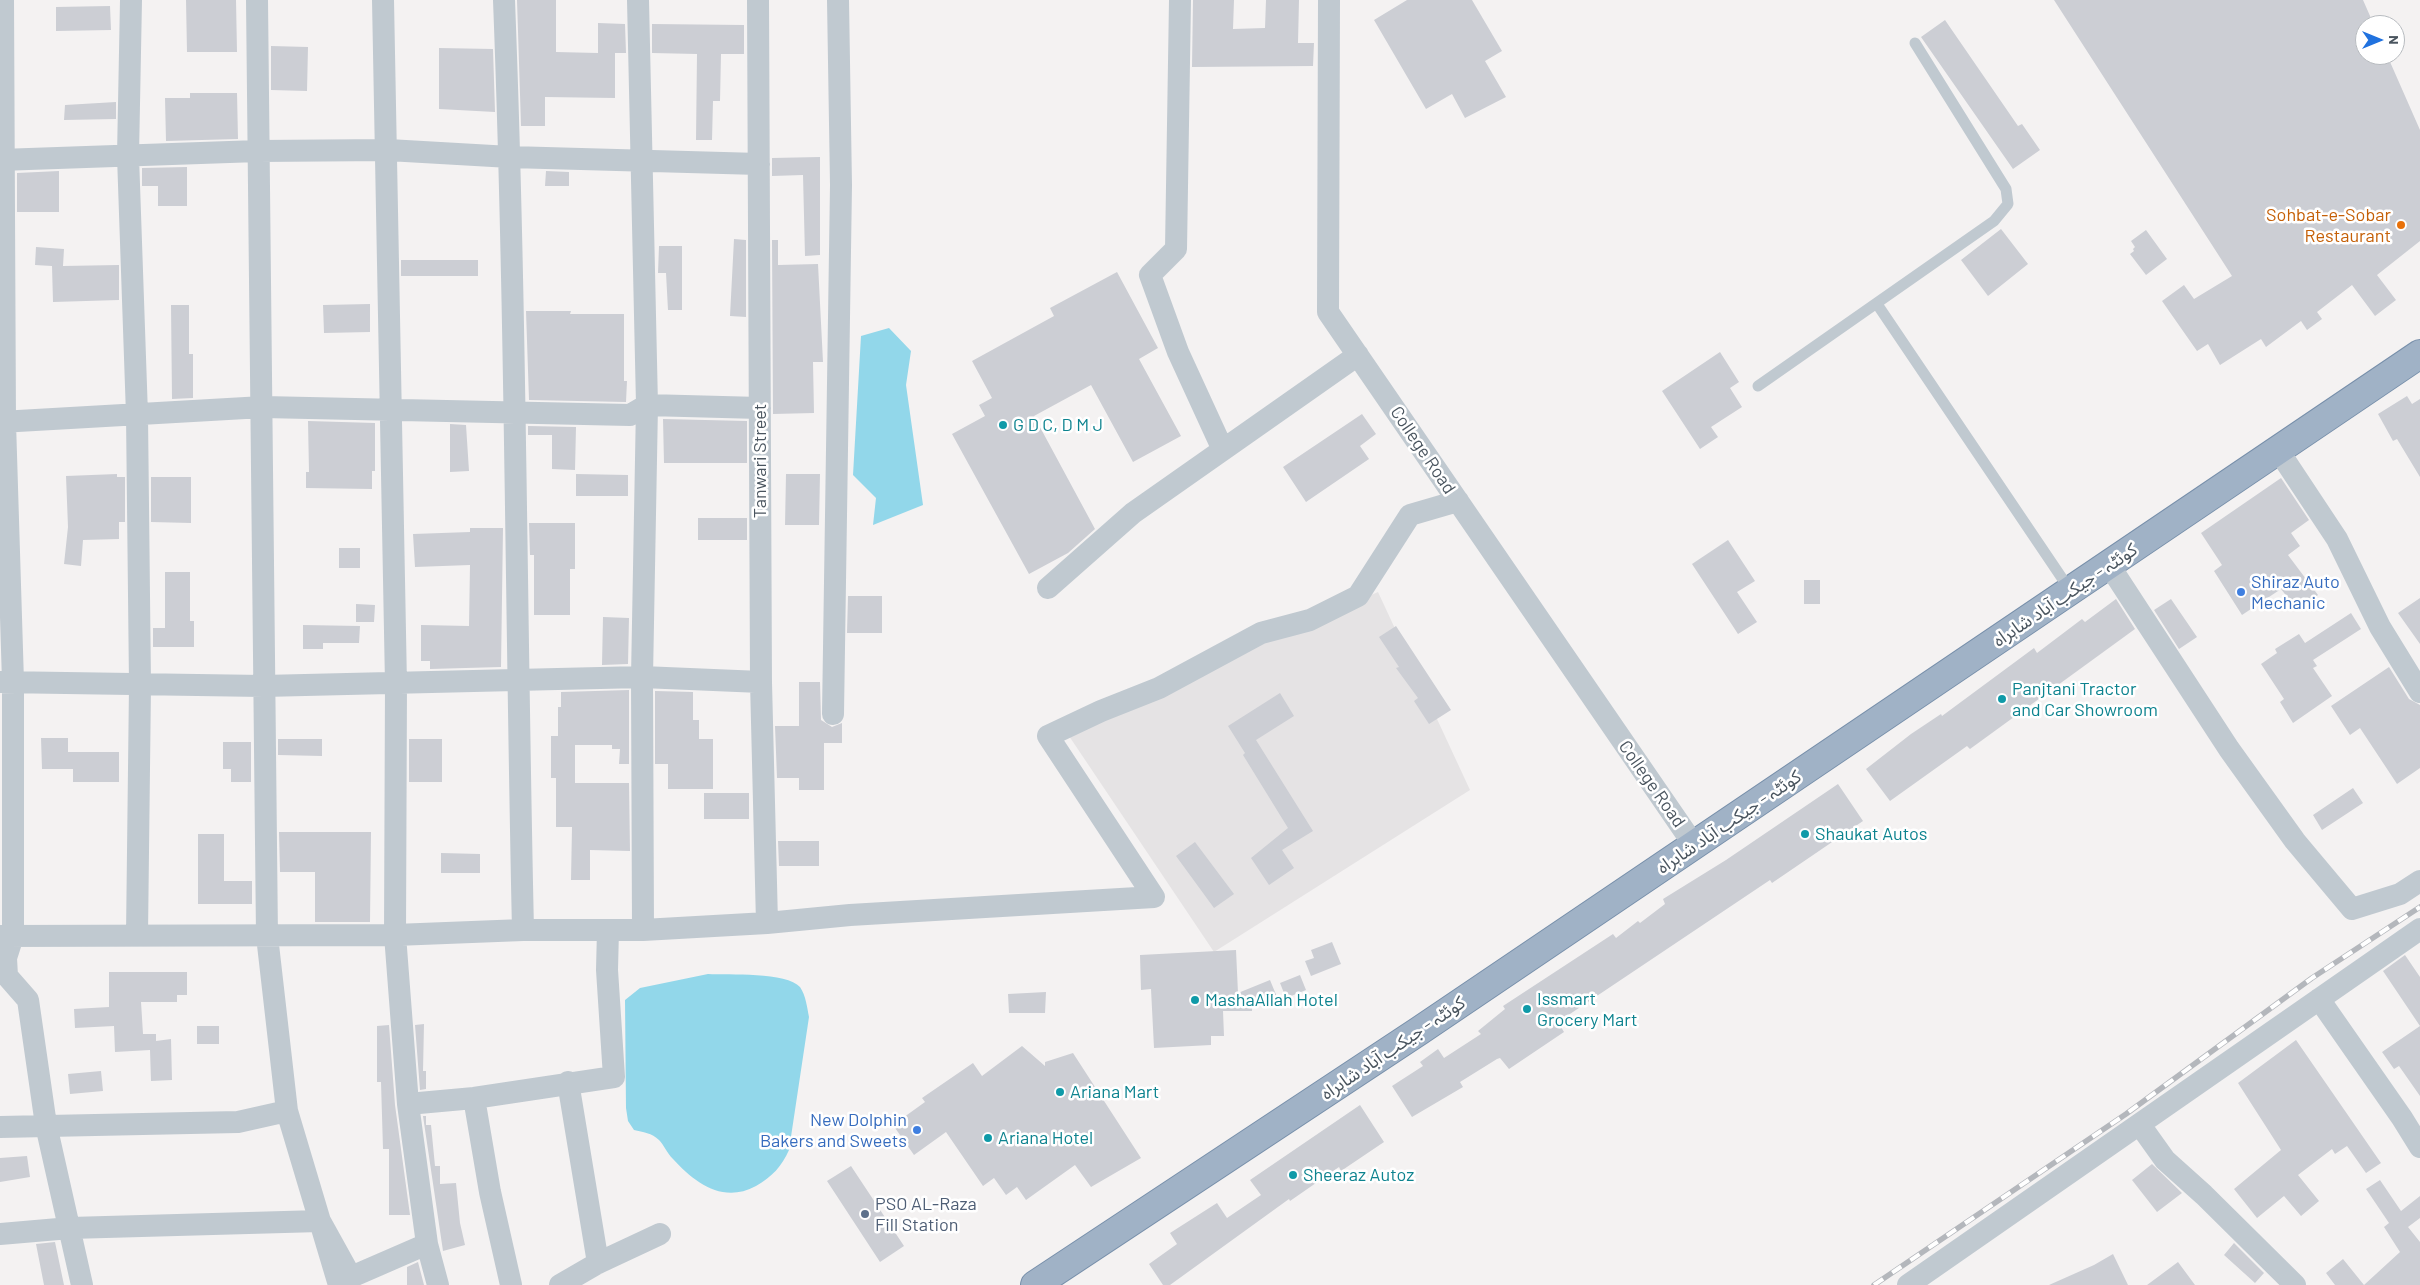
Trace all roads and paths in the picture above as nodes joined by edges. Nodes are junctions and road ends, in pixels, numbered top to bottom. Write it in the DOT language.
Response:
graph roads {
  1 [pos="3,0"];
  2 [pos="131,0"];
  3 [pos="257,0"];
  4 [pos="384,0"];
  5 [pos="504,0"];
  6 [pos="638,0"];
  7 [pos="758,0"];
  8 [pos="838,0"];
  9 [pos="1180,0"];
  10 [pos="1330,0"];
  11 [pos="1915,44"];
  12 [pos="258,150"];
  13 [pos="388,150"];
  14 [pos="128,156"];
  15 [pos="510,157"];
  16 [pos="642,159"];
  17 [pos="2,160"];
  18 [pos="759,164"];
  19 [pos="1877,304"];
  20 [pos="2420,354"];
  21 [pos="1358,355"];
  22 [pos="1758,386"];
  23 [pos="647,405"];
  24 [pos="263,407"];
  25 [pos="760,408"];
  26 [pos="392,409"];
  27 [pos="516,412"];
  28 [pos="137,415"];
  29 [pos="3,422"];
  30 [pos="1223,450"];
  31 [pos="2278,450"];
  32 [pos="1458,501"];
  33 [pos="2109,565"];
  34 [pos="1048,588"];
  35 [pos="2071,591"];
  36 [pos="642,677"];
  37 [pos="517,678"];
  38 [pos="6,682"];
  39 [pos="761,682"];
  40 [pos="396,684"];
  41 [pos="140,685"];
  42 [pos="263,686"];
  43 [pos="2420,692"];
  44 [pos="833,714"];
  45 [pos="1694,845"];
  46 [pos="2420,881"];
  47 [pos="767,923"];
  48 [pos="2420,929"];
  49 [pos="523,930"];
  50 [pos="608,930"];
  51 [pos="643,930"];
  52 [pos="137,935"];
  53 [pos="396,935"];
  54 [pos="7,936"];
  55 [pos="267,936"];
  56 [pos="2319,999"];
  57 [pos="568,1082"];
  58 [pos="474,1098"];
  59 [pos="408,1104"];
  60 [pos="287,1111"];
  61 [pos="46,1125"];
  62 [pos="2140,1125"];
  63 [pos="0,1128"];
  64 [pos="2420,1147"];
  65 [pos="320,1221"];
  66 [pos="70,1228"];
  67 [pos="0,1234"];
  68 [pos="660,1234"];
  69 [pos="427,1244"];
  70 [pos="598,1263"];
  71 [pos="82,1285"];
  72 [pos="339,1285"];
  73 [pos="438,1285"];
  74 [pos="511,1285"];
  75 [pos="560,1285"];
  76 [pos="1035,1285"];
  77 [pos="1908,1285"];
  78 [pos="2296,1285"];
  1 -- 17 [label="street"];
  2 -- 14 [label="street"];
  3 -- 12 [label="street"];
  4 -- 13 [label="street"];
  5 -- 15 [label="street"];
  6 -- 16 [label="street"];
  7 -- 18 [label="street, Tanwari Street"];
  8 -- 44 [label="street"];
  9 -- 30 [label="street"];
  10 -- 21 [label="street, College Road"];
  11 -- 19 [label="lane"];
  12 -- 13 [label="street"];
  12 -- 14 [label="street"];
  12 -- 24 [label="street"];
  13 -- 15 [label="street"];
  13 -- 26 [label="street"];
  14 -- 17 [label="street"];
  14 -- 28 [label="street"];
  15 -- 16 [label="street"];
  15 -- 27 [label="street"];
  16 -- 18 [label="street"];
  16 -- 23 [label="street"];
  17 -- 29 [label="street"];
  18 -- 25 [label="street, Tanwari Street"];
  19 -- 22 [label="lane"];
  19 -- 35 [label="lane"];
  20 -- 31 [label="highway, کوئٹہ - جیکب آباد شاہراہ"];
  21 -- 30 [label="street"];
  21 -- 32 [label="street, College Road"];
  23 -- 25 [label="street"];
  23 -- 27 [label="street"];
  23 -- 36 [label="street"];
  24 -- 26 [label="street"];
  24 -- 28 [label="street"];
  24 -- 42 [label="street"];
  25 -- 39 [label="street, Tanwari Street"];
  26 -- 27 [label="street"];
  26 -- 40 [label="street"];
  27 -- 37 [label="street"];
  28 -- 29 [label="street"];
  28 -- 41 [label="street"];
  29 -- 38 [label="street"];
  30 -- 34 [label="street"];
  31 -- 33 [label="highway, کوئٹہ - جیکب آباد شاہراہ"];
  31 -- 43 [label="street"];
  32 -- 45 [label="street, College Road"];
  32 -- 47 [label="street"];
  33 -- 35 [label="highway, کوئٹہ - جیکب آباد شاہراہ"];
  33 -- 46 [label="street"];
  35 -- 45 [label="highway, کوئٹہ - جیکب آباد شاہراہ"];
  36 -- 37 [label="street"];
  36 -- 39 [label="street"];
  36 -- 51 [label="street"];
  37 -- 40 [label="street"];
  37 -- 49 [label="street"];
  38 -- 41 [label="street"];
  38 -- 54 [label="street"];
  39 -- 47 [label="street, Tanwari Street"];
  40 -- 42 [label="street"];
  40 -- 53 [label="street"];
  41 -- 42 [label="street"];
  41 -- 52 [label="street"];
  42 -- 55 [label="street"];
  45 -- 76 [label="highway, کوئٹہ - جیکب آباد شاہراہ"];
  47 -- 51 [label="street"];
  48 -- 56 [label="street"];
  49 -- 50 [label="street"];
  49 -- 53 [label="street"];
  50 -- 51 [label="street"];
  50 -- 57 [label="street"];
  52 -- 54 [label="street"];
  52 -- 55 [label="street"];
  53 -- 55 [label="street"];
  53 -- 59 [label="street"];
  54 -- 61 [label="street"];
  55 -- 60 [label="street"];
  56 -- 62 [label="street"];
  56 -- 64 [label="street"];
  57 -- 58 [label="street"];
  57 -- 70 [label="street"];
  58 -- 59 [label="street"];
  58 -- 74 [label="street"];
  59 -- 69 [label="street"];
  60 -- 61 [label="street"];
  60 -- 65 [label="street"];
  61 -- 63 [label="street"];
  61 -- 66 [label="street"];
  62 -- 77 [label="street"];
  62 -- 78 [label="street"];
  65 -- 66 [label="street"];
  65 -- 69 [label="street"];
  65 -- 72 [label="street"];
  66 -- 67 [label="street"];
  66 -- 71 [label="street"];
  68 -- 70 [label="street"];
  69 -- 73 [label="street"];
  70 -- 75 [label="street"];
}
